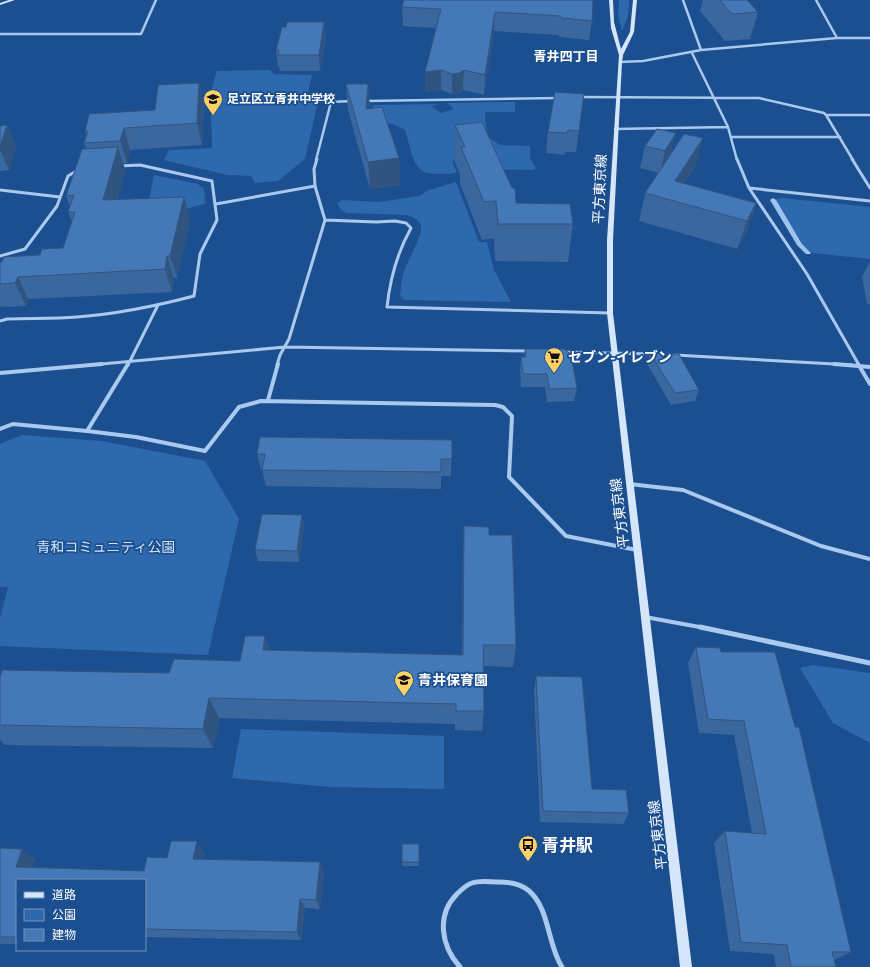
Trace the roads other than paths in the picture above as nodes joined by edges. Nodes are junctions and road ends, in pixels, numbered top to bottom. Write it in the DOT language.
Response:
graph roads {
  1 [pos="13,0"];
  2 [pos="156,0"];
  3 [pos="612,0"];
  4 [pos="635,0"];
  5 [pos="683,0"];
  6 [pos="816,0"];
  7 [pos="0,4"];
  8 [pos="0,34"];
  9 [pos="836,38"];
  10 [pos="870,38"];
  11 [pos="701,50"];
  12 [pos="692,53"];
  13 [pos="620,59"];
  14 [pos="617,96"];
  15 [pos="573,97"];
  16 [pos="712,97"];
  17 [pos="559,98"];
  18 [pos="355,101"];
  19 [pos="363,101"];
  20 [pos="826,115"];
  21 [pos="870,115"];
  22 [pos="728,127"];
  23 [pos="615,129"];
  24 [pos="731,137"];
  25 [pos="840,137"];
  26 [pos="113,167"];
  27 [pos="84,168"];
  28 [pos="315,186"];
  29 [pos="749,188"];
  30 [pos="870,188"];
  31 [pos="0,190"];
  32 [pos="60,197"];
  33 [pos="870,201"];
  34 [pos="216,204"];
  35 [pos="325,220"];
  36 [pos="0,256"];
  37 [pos="158,305"];
  38 [pos="610,313"];
  39 [pos="0,321"];
  40 [pos="285,347"];
  41 [pos="536,351"];
  42 [pos="559,352"];
  43 [pos="614,353"];
  44 [pos="662,354"];
  45 [pos="669,355"];
  46 [pos="130,361"];
  47 [pos="857,364"];
  48 [pos="870,367"];
  49 [pos="0,373"];
  50 [pos="870,384"];
  51 [pos="268,400"];
  52 [pos="0,429"];
  53 [pos="87,431"];
  54 [pos="629,484"];
  55 [pos="637,550"];
  56 [pos="870,559"];
  57 [pos="645,617"];
  58 [pos="870,663"];
  59 [pos="460,967"];
  60 [pos="562,967"];
  61 [pos="686,967"];
  1 -- 7 [label="main road"];
  2 -- 8 [label="street"];
  3 -- 13 [label="main road, 平方東京線"];
  4 -- 13 [label="main road, 平方東京線"];
  5 -- 11 [label="street"];
  6 -- 9 [label="street"];
  9 -- 10 [label="street"];
  9 -- 11 [label="street"];
  11 -- 12 [label="street"];
  12 -- 13 [label="street"];
  12 -- 16 [label="street"];
  13 -- 14 [label="main road, 平方東京線"];
  14 -- 15 [label="street"];
  14 -- 16 [label="street"];
  14 -- 23 [label="main road, 平方東京線"];
  16 -- 20 [label="street"];
  16 -- 22 [label="street"];
  17 -- 19 [label="street"];
  18 -- 28 [label="street"];
  20 -- 21 [label="street"];
  20 -- 25 [label="street"];
  22 -- 23 [label="street"];
  22 -- 24 [label="street"];
  23 -- 38 [label="main road, 平方東京線"];
  24 -- 25 [label="street"];
  24 -- 29 [label="street"];
  25 -- 30 [label="street"];
  26 -- 34 [label="street"];
  27 -- 32 [label="street"];
  28 -- 34 [label="street"];
  28 -- 35 [label="street"];
  29 -- 33 [label="street"];
  29 -- 47 [label="street"];
  31 -- 32 [label="street"];
  32 -- 36 [label="street"];
  34 -- 37 [label="street"];
  35 -- 38 [label="street"];
  35 -- 40 [label="street"];
  37 -- 39 [label="street"];
  37 -- 46 [label="street"];
  38 -- 43 [label="main road, 平方東京線"];
  40 -- 41 [label="street"];
  40 -- 46 [label="street"];
  40 -- 51 [label="street"];
  42 -- 43 [label="street"];
  43 -- 44 [label="street"];
  43 -- 54 [label="main road, 平方東京線"];
  45 -- 47 [label="street"];
  46 -- 49 [label="street"];
  46 -- 53 [label="street"];
  47 -- 48 [label="street"];
  47 -- 50 [label="street"];
  51 -- 53 [label="street"];
  51 -- 55 [label="street"];
  52 -- 53 [label="street"];
  54 -- 55 [label="main road, 平方東京線"];
  54 -- 56 [label="street"];
  55 -- 57 [label="main road, 平方東京線"];
  57 -- 58 [label="street"];
  57 -- 61 [label="main road, 平方東京線"];
  59 -- 60 [label="street"];
}
